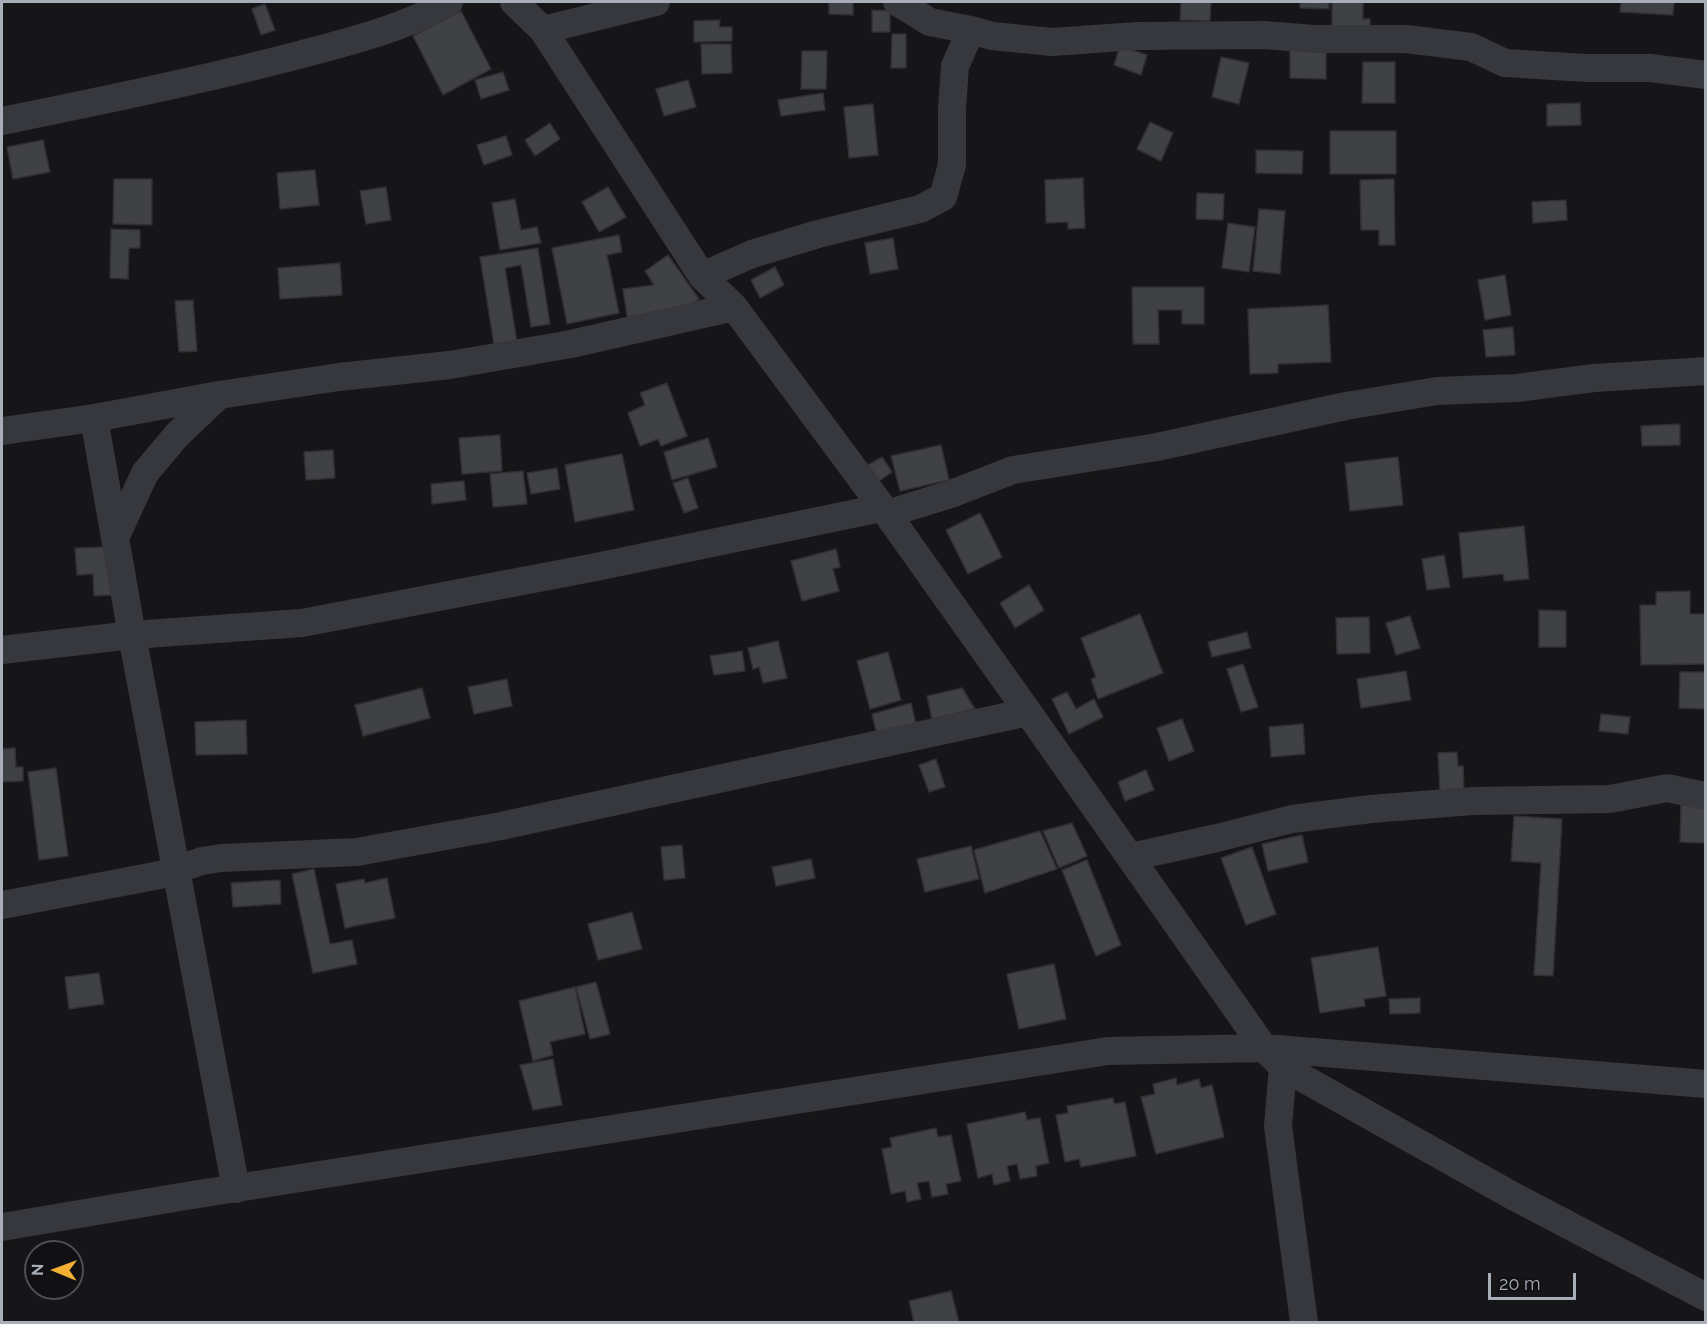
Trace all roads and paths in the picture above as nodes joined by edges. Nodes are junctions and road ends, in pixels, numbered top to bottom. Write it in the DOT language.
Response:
graph roads {
  1 [pos="449,2"];
  2 [pos="514,2"];
  3 [pos="656,2"];
  4 [pos="897,2"];
  5 [pos="543,30"];
  6 [pos="971,30"];
  7 [pos="1706,75"];
  8 [pos="2,121"];
  9 [pos="702,276"];
  10 [pos="734,307"];
  11 [pos="1706,371"];
  12 [pos="219,395"];
  13 [pos="94,418"];
  14 [pos="2,431"];
  15 [pos="884,511"];
  16 [pos="115,538"];
  17 [pos="132,635"];
  18 [pos="2,650"];
  19 [pos="1028,712"];
  20 [pos="1706,796"];
  21 [pos="1131,857"];
  22 [pos="177,869"];
  23 [pos="2,905"];
  24 [pos="1273,1058"];
  25 [pos="1706,1084"];
  26 [pos="236,1189"];
  27 [pos="2,1227"];
  28 [pos="1706,1297"];
  29 [pos="1304,1323"];
  1 -- 8 [label="street"];
  2 -- 5 [label="street"];
  3 -- 5 [label="street"];
  4 -- 6 [label="street"];
  5 -- 9 [label="street"];
  6 -- 7 [label="street"];
  6 -- 9 [label="street"];
  9 -- 10 [label="street"];
  10 -- 12 [label="street"];
  10 -- 15 [label="street"];
  11 -- 15 [label="street"];
  12 -- 13 [label="street"];
  12 -- 16 [label="street"];
  13 -- 14 [label="street"];
  13 -- 16 [label="street"];
  15 -- 17 [label="street"];
  15 -- 19 [label="street"];
  16 -- 17 [label="street"];
  17 -- 18 [label="street"];
  17 -- 22 [label="street"];
  19 -- 21 [label="street"];
  19 -- 22 [label="street"];
  20 -- 21 [label="street"];
  21 -- 24 [label="street"];
  22 -- 23 [label="street"];
  22 -- 26 [label="street"];
  24 -- 25 [label="street"];
  24 -- 26 [label="street"];
  24 -- 28 [label="street"];
  24 -- 29 [label="street"];
  26 -- 27 [label="street"];
}
